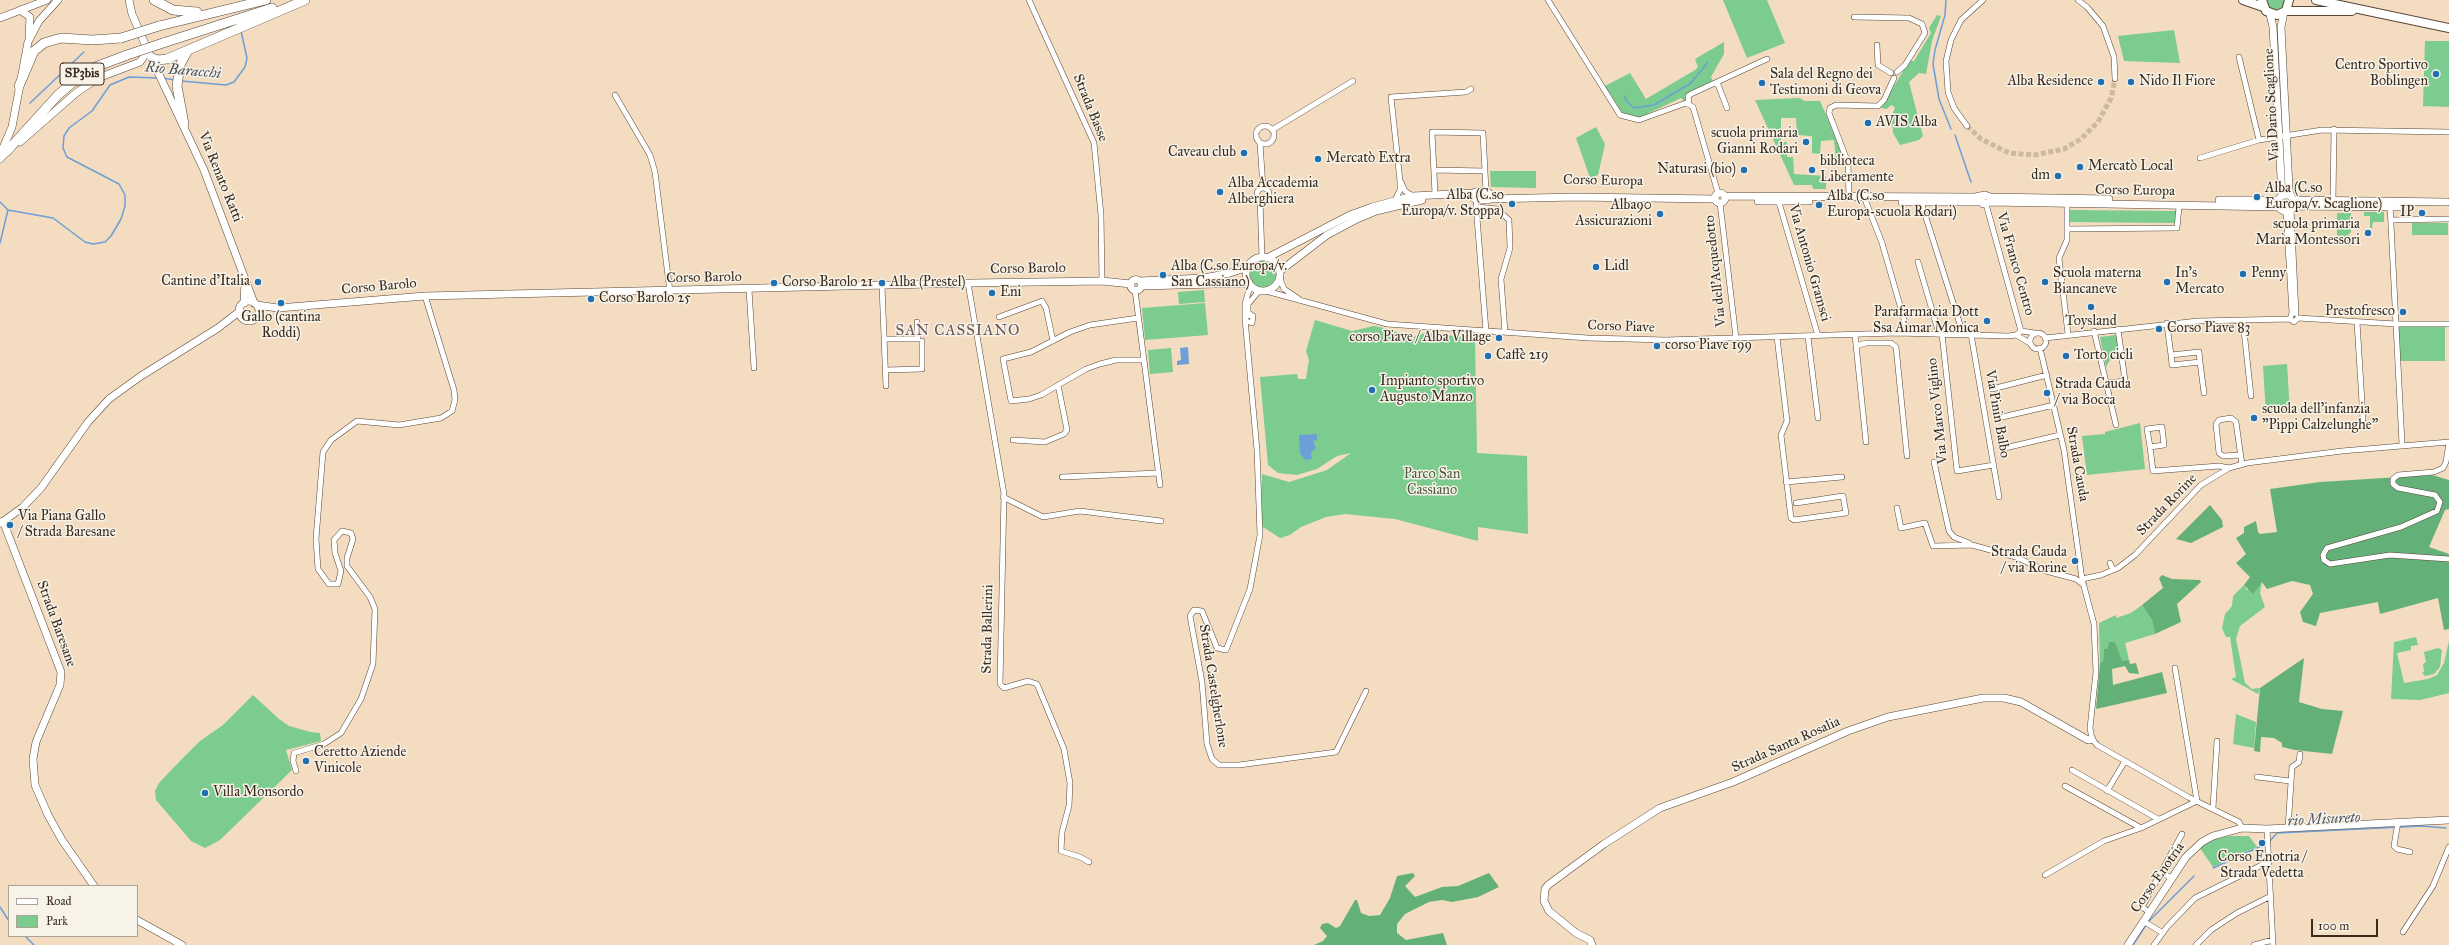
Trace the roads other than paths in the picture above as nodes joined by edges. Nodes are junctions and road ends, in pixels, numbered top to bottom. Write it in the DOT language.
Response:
graph roads {
  1 [pos="47,0"];
  2 [pos="58,0"];
  3 [pos="154,0"];
  4 [pos="266,0"];
  5 [pos="296,0"];
  6 [pos="305,0"];
  7 [pos="1029,0"];
  8 [pos="1548,0"];
  9 [pos="1983,0"];
  10 [pos="2078,0"];
  11 [pos="2243,0"];
  12 [pos="2289,0"];
  13 [pos="2316,0"];
  14 [pos="129,1"];
  15 [pos="2263,4"];
  16 [pos="20,10"];
  17 [pos="219,11"];
  18 [pos="2285,11"];
  19 [pos="2270,14"];
  20 [pos="2378,14"];
  21 [pos="1854,17"];
  22 [pos="0,18"];
  23 [pos="250,19"];
  24 [pos="231,26"];
  25 [pos="2449,27"];
  26 [pos="28,42"];
  27 [pos="1877,45"];
  28 [pos="188,50"];
  29 [pos="150,55"];
  30 [pos="2239,57"];
  31 [pos="1767,59"];
  32 [pos="140,62"];
  33 [pos="158,70"];
  34 [pos="1894,72"];
  35 [pos="2115,79"];
  36 [pos="1353,81"];
  37 [pos="1717,82"];
  38 [pos="19,86"];
  39 [pos="1471,89"];
  40 [pos="615,95"];
  41 [pos="1689,104"];
  42 [pos="1727,108"];
  43 [pos="184,124"];
  44 [pos="1967,126"];
  45 [pos="2334,129"];
  46 [pos="1272,130"];
  47 [pos="2449,132"];
  48 [pos="2283,136"];
  49 [pos="2259,140"];
  50 [pos="1260,143"];
  51 [pos="4,153"];
  52 [pos="2200,158"];
  53 [pos="0,159"];
  54 [pos="1434,170"];
  55 [pos="1485,170"];
  56 [pos="1400,181"];
  57 [pos="1263,188"];
  58 [pos="1435,194"];
  59 [pos="1488,195"];
  60 [pos="1413,196"];
  61 [pos="1849,197"];
  62 [pos="1720,198"];
  63 [pos="1260,199"];
  64 [pos="1475,199"];
  65 [pos="1778,199"];
  66 [pos="1395,200"];
  67 [pos="2333,200"];
  68 [pos="1986,201"];
  69 [pos="1866,202"];
  70 [pos="1921,202"];
  71 [pos="2067,203"];
  72 [pos="2287,203"];
  73 [pos="2390,204"];
  74 [pos="2448,204"];
  75 [pos="2179,207"];
  76 [pos="2449,219"];
  77 [pos="2391,220"];
  78 [pos="2067,229"];
  79 [pos="1264,258"];
  80 [pos="1918,262"];
  81 [pos="1248,267"];
  82 [pos="244,274"];
  83 [pos="1280,275"];
  84 [pos="1102,281"];
  85 [pos="968,283"];
  86 [pos="1141,283"];
  87 [pos="1249,285"];
  88 [pos="882,286"];
  89 [pos="1133,287"];
  90 [pos="749,290"];
  91 [pos="1263,291"];
  92 [pos="670,292"];
  93 [pos="425,296"];
  94 [pos="1306,302"];
  95 [pos="244,303"];
  96 [pos="256,304"];
  97 [pos="278,308"];
  98 [pos="240,311"];
  99 [pos="259,314"];
  100 [pos="1251,315"];
  101 [pos="2294,316"];
  102 [pos="1000,317"];
  103 [pos="1138,318"];
  104 [pos="244,319"];
  105 [pos="1247,321"];
  106 [pos="2243,321"];
  107 [pos="917,322"];
  108 [pos="2357,322"];
  109 [pos="2167,323"];
  110 [pos="2396,324"];
  111 [pos="2449,324"];
  112 [pos="218,328"];
  113 [pos="2118,328"];
  114 [pos="1486,331"];
  115 [pos="2021,331"];
  116 [pos="2094,331"];
  117 [pos="1505,332"];
  118 [pos="1908,333"];
  119 [pos="2035,333"];
  120 [pos="1940,334"];
  121 [pos="1963,334"];
  122 [pos="1971,334"];
  123 [pos="2068,334"];
  124 [pos="1855,335"];
  125 [pos="2016,335"];
  126 [pos="1818,336"];
  127 [pos="1777,337"];
  128 [pos="1808,337"];
  129 [pos="1736,338"];
  130 [pos="2045,338"];
  131 [pos="884,339"];
  132 [pos="922,341"];
  133 [pos="1053,341"];
  134 [pos="2030,343"];
  135 [pos="1856,346"];
  136 [pos="2040,348"];
  137 [pos="2171,355"];
  138 [pos="1142,360"];
  139 [pos="2200,362"];
  140 [pos="754,368"];
  141 [pos="886,370"];
  142 [pos="2047,375"];
  143 [pos="2107,383"];
  144 [pos="1058,385"];
  145 [pos="886,386"];
  146 [pos="1992,389"];
  147 [pos="2204,393"];
  148 [pos="2251,396"];
  149 [pos="2054,405"];
  150 [pos="1818,418"];
  151 [pos="1998,418"];
  152 [pos="2363,419"];
  153 [pos="2116,425"];
  154 [pos="2060,435"];
  155 [pos="1013,440"];
  156 [pos="1866,442"];
  157 [pos="2449,442"];
  158 [pos="2402,444"];
  159 [pos="2150,447"];
  160 [pos="2005,448"];
  161 [pos="2240,455"];
  162 [pos="1907,456"];
  163 [pos="1934,462"];
  164 [pos="1994,465"];
  165 [pos="2242,465"];
  166 [pos="2229,468"];
  167 [pos="1159,473"];
  168 [pos="1062,477"];
  169 [pos="1842,477"];
  170 [pos="1786,482"];
  171 [pos="1160,485"];
  172 [pos="1003,496"];
  173 [pos="1999,498"];
  174 [pos="1796,503"];
  175 [pos="1897,508"];
  176 [pos="1161,521"];
  177 [pos="2,523"];
  178 [pos="1972,545"];
  179 [pos="2449,558"];
  180 [pos="2110,563"];
  181 [pos="2113,570"];
  182 [pos="2083,582"];
  183 [pos="2175,668"];
  184 [pos="1366,691"];
  185 [pos="2092,739"];
  186 [pos="2217,740"];
  187 [pos="2300,754"];
  188 [pos="2125,761"];
  189 [pos="2072,770"];
  190 [pos="296,771"];
  191 [pos="2257,777"];
  192 [pos="2290,781"];
  193 [pos="2065,786"];
  194 [pos="2107,791"];
  195 [pos="2197,801"];
  196 [pos="2213,808"];
  197 [pos="2158,819"];
  198 [pos="2449,820"];
  199 [pos="2397,825"];
  200 [pos="2141,828"];
  201 [pos="2242,828"];
  202 [pos="2288,828"];
  203 [pos="2267,829"];
  204 [pos="2182,834"];
  205 [pos="2449,847"];
  206 [pos="2410,852"];
  207 [pos="1089,862"];
  208 [pos="2268,862"];
  209 [pos="2161,872"];
  210 [pos="2045,875"];
  211 [pos="2171,878"];
  212 [pos="93,885"];
  213 [pos="2271,896"];
  214 [pos="2149,912"];
  215 [pos="138,921"];
  216 [pos="2145,922"];
  217 [pos="2403,932"];
  218 [pos="2162,933"];
  219 [pos="2273,942"];
  220 [pos="182,945"];
  221 [pos="1592,945"];
  222 [pos="2128,945"];
  223 [pos="2154,945"];
  224 [pos="2196,945"];
  225 [pos="2255,945"];
  1 -- 16 [label="main road"];
  2 -- 26 [label="main road"];
  3 -- 17 [label="highway"];
  4 -- 17 [label="highway, SP3bis"];
  5 -- 23 [label="highway"];
  6 -- 23 [label="highway"];
  7 -- 84 [label="street, Strada Basse"];
  8 -- 41 [label="street"];
  9 -- 44 [label="street"];
  10 -- 35 [label="street"];
  11 -- 15 [label="main road"];
  12 -- 18 [label="main road"];
  13 -- 20 [label="main road"];
  14 -- 29 [label="main road, Via Renato Ratti"];
  15 -- 19 [label="main road"];
  16 -- 22 [label="main road"];
  16 -- 26 [label="main road"];
  17 -- 38 [label="highway, SP3bis, bridge"];
  18 -- 19 [label="main road"];
  18 -- 20 [label="main road"];
  18 -- 48 [label="main road, Via Dario Scaglione"];
  19 -- 48 [label="main road, Via Dario Scaglione"];
  20 -- 25 [label="main road"];
  21 -- 34 [label="street"];
  23 -- 24 [label="highway"];
  24 -- 28 [label="highway"];
  24 -- 51 [label="highway, SP3bis, bridge"];
  26 -- 38 [label="main road"];
  27 -- 34 [label="street"];
  28 -- 29 [label="highway"];
  28 -- 43 [label="highway"];
  29 -- 32 [label="main road"];
  29 -- 33 [label="main road, Via Renato Ratti"];
  30 -- 49 [label="street"];
  31 -- 37 [label="street"];
  32 -- 33 [label="main road"];
  32 -- 51 [label="main road"];
  33 -- 43 [label="main road, Via Renato Ratti"];
  34 -- 61 [label="street"];
  36 -- 46 [label="street"];
  37 -- 41 [label="street"];
  37 -- 42 [label="street"];
  38 -- 51 [label="main road, SP3bis"];
  39 -- 56 [label="street"];
  40 -- 92 [label="street"];
  41 -- 62 [label="street, Via dell'Acquedotto"];
  43 -- 82 [label="main road, Via Renato Ratti"];
  45 -- 47 [label="street"];
  45 -- 48 [label="street"];
  45 -- 67 [label="street"];
  46 -- 50 [label="street"];
  46 -- 50 [label="street"];
  48 -- 49 [label="street"];
  48 -- 72 [label="main road, Via Dario Scaglione"];
  49 -- 52 [label="street"];
  50 -- 57 [label="street"];
  51 -- 53 [label="main road, SP3bis"];
  54 -- 55 [label="street"];
  54 -- 55 [label="street"];
  54 -- 58 [label="street"];
  55 -- 59 [label="street"];
  56 -- 60 [label="street"];
  56 -- 66 [label="street"];
  57 -- 63 [label="street"];
  57 -- 63 [label="street"];
  58 -- 60 [label="main road"];
  58 -- 64 [label="main road"];
  59 -- 62 [label="main road, Corso Europa"];
  59 -- 62 [label="main road, Corso Europa"];
  59 -- 64 [label="main road"];
  60 -- 66 [label="main road"];
  61 -- 65 [label="main road, Corso Europa"];
  61 -- 68 [label="main road, Corso Europa"];
  62 -- 65 [label="main road, Corso Europa"];
  62 -- 129 [label="street, Via dell'Acquedotto"];
  63 -- 79 [label="street"];
  64 -- 83 [label="main road"];
  64 -- 114 [label="street"];
  64 -- 117 [label="street"];
  65 -- 69 [label="main road, Corso Europa"];
  65 -- 126 [label="street, Via Antonio Gramsci"];
  66 -- 79 [label="main road"];
  67 -- 72 [label="main road, Corso Europa"];
  67 -- 73 [label="main road, Corso Europa"];
  68 -- 70 [label="main road, Corso Europa"];
  68 -- 71 [label="main road, Corso Europa"];
  68 -- 72 [label="main road, Corso Europa"];
  68 -- 115 [label="street, Via Franco Centro"];
  69 -- 70 [label="main road, Corso Europa"];
  69 -- 118 [label="street"];
  70 -- 121 [label="street"];
  71 -- 72 [label="main road, Corso Europa"];
  71 -- 78 [label="street"];
  72 -- 73 [label="main road, Corso Europa"];
  72 -- 101 [label="street, Via Dario Scaglione"];
  73 -- 74 [label="main road, Corso Europa"];
  73 -- 77 [label="street"];
  75 -- 78 [label="street, Corso Europa"];
  76 -- 77 [label="street"];
  77 -- 110 [label="street"];
  78 -- 123 [label="street"];
  79 -- 81 [label="main road"];
  79 -- 83 [label="main road"];
  80 -- 120 [label="street"];
  81 -- 86 [label="main road"];
  81 -- 87 [label="main road"];
  82 -- 95 [label="main road, Via Renato Ratti"];
  82 -- 96 [label="main road, Via Renato Ratti"];
  83 -- 91 [label="main road"];
  83 -- 94 [label="street"];
  84 -- 85 [label="main road, Corso Barolo"];
  84 -- 89 [label="main road, Corso Barolo"];
  85 -- 88 [label="main road, Corso Barolo"];
  85 -- 172 [label="street, Strada Ballerini"];
  86 -- 87 [label="main road"];
  86 -- 89 [label="main road"];
  87 -- 91 [label="main road"];
  87 -- 105 [label="street"];
  88 -- 90 [label="main road, Corso Barolo"];
  88 -- 131 [label="street"];
  89 -- 103 [label="street"];
  90 -- 92 [label="main road, Corso Barolo"];
  90 -- 140 [label="street"];
  91 -- 94 [label="street, Corso Piave"];
  91 -- 100 [label="street"];
  92 -- 93 [label="main road, Corso Barolo"];
  93 -- 97 [label="main road, Corso Barolo"];
  93 -- 190 [label="street"];
  94 -- 114 [label="street, Corso Piave"];
  95 -- 96 [label="main road"];
  95 -- 98 [label="main road"];
  96 -- 97 [label="main road, Corso Barolo"];
  96 -- 99 [label="main road"];
  97 -- 99 [label="main road, Corso Barolo"];
  98 -- 104 [label="main road"];
  98 -- 112 [label="main road"];
  99 -- 104 [label="main road"];
  100 -- 105 [label="street"];
  100 -- 105 [label="street"];
  101 -- 106 [label="street"];
  101 -- 108 [label="street"];
  102 -- 133 [label="street"];
  103 -- 133 [label="street"];
  103 -- 138 [label="street"];
  104 -- 112 [label="main road"];
  105 -- 184 [label="street, Strada Castelgherlone"];
  106 -- 109 [label="street"];
  106 -- 148 [label="street"];
  107 -- 131 [label="street"];
  108 -- 110 [label="street"];
  108 -- 152 [label="street"];
  109 -- 113 [label="street"];
  109 -- 137 [label="street"];
  110 -- 111 [label="street"];
  110 -- 158 [label="street"];
  112 -- 177 [label="main road"];
  113 -- 116 [label="street"];
  113 -- 143 [label="street"];
  114 -- 117 [label="street, Corso Piave"];
  115 -- 119 [label="street"];
  115 -- 125 [label="street"];
  116 -- 123 [label="street"];
  116 -- 143 [label="street"];
  117 -- 129 [label="street, Corso Piave"];
  118 -- 120 [label="street, Corso Piave"];
  118 -- 124 [label="street, Corso Piave"];
  119 -- 130 [label="street"];
  119 -- 134 [label="street"];
  120 -- 121 [label="street, Corso Piave"];
  120 -- 164 [label="street, Via Marco Viglino"];
  121 -- 122 [label="street, Corso Piave"];
  122 -- 125 [label="street, Corso Piave"];
  122 -- 164 [label="street, Via Pinin Balbo"];
  123 -- 130 [label="street"];
  124 -- 126 [label="street, Corso Piave"];
  124 -- 135 [label="street"];
  125 -- 134 [label="street, Corso Piave"];
  126 -- 128 [label="street, Corso Piave"];
  127 -- 128 [label="street, Corso Piave"];
  127 -- 129 [label="street, Corso Piave"];
  127 -- 170 [label="street"];
  128 -- 150 [label="street"];
  130 -- 136 [label="street"];
  131 -- 141 [label="street"];
  132 -- 141 [label="street"];
  133 -- 144 [label="street"];
  134 -- 136 [label="street"];
  135 -- 156 [label="street"];
  135 -- 162 [label="street"];
  136 -- 142 [label="street, Strada Cauda"];
  137 -- 139 [label="street"];
  137 -- 139 [label="street"];
  138 -- 144 [label="street"];
  138 -- 167 [label="street"];
  139 -- 147 [label="street"];
  141 -- 145 [label="street"];
  142 -- 146 [label="street"];
  142 -- 149 [label="street, Strada Cauda"];
  143 -- 153 [label="street"];
  144 -- 155 [label="street"];
  149 -- 151 [label="street"];
  149 -- 154 [label="street, Strada Cauda"];
  154 -- 160 [label="street"];
  154 -- 182 [label="street, Strada Cauda"];
  157 -- 158 [label="street, Strada Rorine"];
  157 -- 179 [label="street"];
  158 -- 165 [label="street, Strada Rorine"];
  159 -- 159 [label="street"];
  159 -- 166 [label="street"];
  161 -- 161 [label="street"];
  161 -- 165 [label="street"];
  163 -- 178 [label="street"];
  164 -- 173 [label="street, Via Pinin Balbo"];
  165 -- 166 [label="street, Strada Rorine"];
  166 -- 181 [label="street, Strada Rorine"];
  167 -- 168 [label="street"];
  167 -- 171 [label="street"];
  169 -- 170 [label="street"];
  170 -- 174 [label="street"];
  172 -- 176 [label="street"];
  172 -- 207 [label="street, Strada Ballerini"];
  175 -- 178 [label="street"];
  177 -- 212 [label="main road, Strada Baresane"];
  178 -- 182 [label="street"];
  180 -- 181 [label="street"];
  181 -- 182 [label="street, Strada Rorine"];
  182 -- 185 [label="street, Strada Cauda"];
  183 -- 195 [label="street"];
  185 -- 188 [label="street, Strada Santa Rosalia"];
  185 -- 221 [label="main road, Strada Santa Rosalia"];
  186 -- 196 [label="street"];
  187 -- 192 [label="street"];
  188 -- 194 [label="street"];
  188 -- 195 [label="street, Strada Santa Rosalia"];
  189 -- 194 [label="street"];
  191 -- 192 [label="street"];
  192 -- 202 [label="street"];
  193 -- 200 [label="street"];
  194 -- 197 [label="street"];
  195 -- 196 [label="street, Strada Santa Rosalia"];
  195 -- 197 [label="street"];
  196 -- 201 [label="street, Strada Santa Rosalia"];
  197 -- 200 [label="street"];
  198 -- 199 [label="main road, Corso Enotria"];
  199 -- 202 [label="main road, Corso Enotria"];
  199 -- 206 [label="street"];
  200 -- 210 [label="street"];
  201 -- 203 [label="main road, Corso Enotria"];
  201 -- 211 [label="main road, Corso Enotria"];
  202 -- 203 [label="main road, Corso Enotria"];
  203 -- 208 [label="street"];
  204 -- 209 [label="street"];
  205 -- 217 [label="street"];
  208 -- 213 [label="street"];
  208 -- 218 [label="street"];
  209 -- 211 [label="street"];
  209 -- 214 [label="street"];
  211 -- 214 [label="main road, Corso Enotria"];
  213 -- 219 [label="street"];
  213 -- 224 [label="street"];
  214 -- 216 [label="main road, Corso Enotria"];
  215 -- 220 [label="main road"];
  216 -- 218 [label="street"];
  216 -- 222 [label="main road, Corso Enotria"];
  218 -- 223 [label="street"];
  219 -- 225 [label="street"];
}
